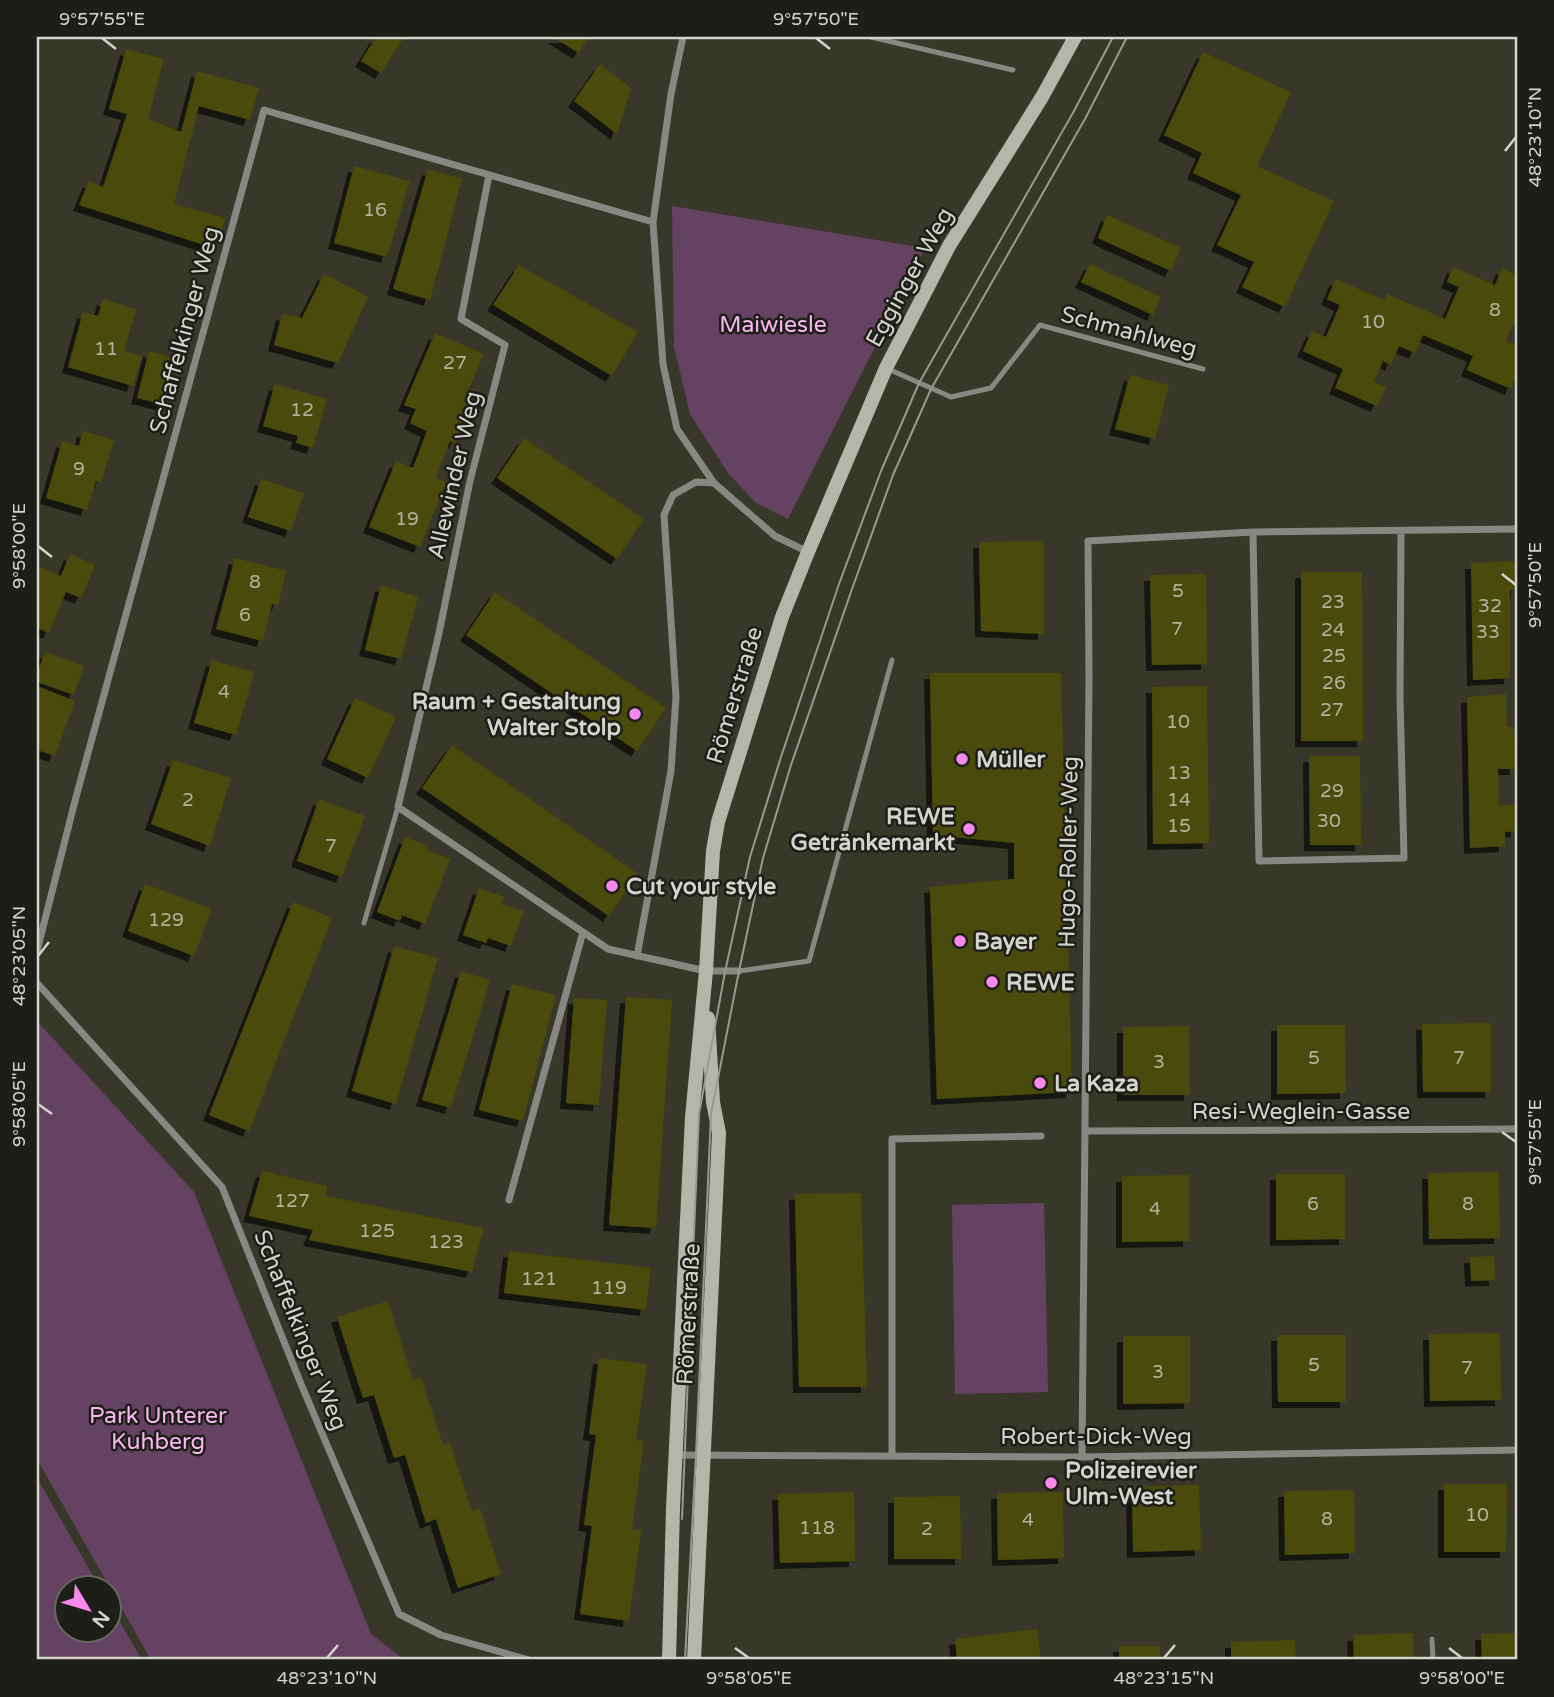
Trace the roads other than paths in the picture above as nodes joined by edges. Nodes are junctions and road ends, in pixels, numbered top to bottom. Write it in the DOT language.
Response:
graph roads {
  1 [pos="683,37"];
  2 [pos="871,37"];
  3 [pos="915,37"];
  4 [pos="1075,37"];
  5 [pos="913,47"];
  6 [pos="1013,70"];
  7 [pos="489,175"];
  8 [pos="653,222"];
  9 [pos="886,368"];
  10 [pos="1203,369"];
  11 [pos="714,483"];
  12 [pos="1517,529"];
  13 [pos="1401,531"];
  14 [pos="1254,532"];
  15 [pos="808,552"];
  16 [pos="892,660"];
  17 [pos="398,807"];
  18 [pos="364,923"];
  19 [pos="583,932"];
  20 [pos="37,951"];
  21 [pos="637,956"];
  22 [pos="706,971"];
  23 [pos="739,971"];
  24 [pos="37,983"];
  25 [pos="1517,1129"];
  26 [pos="1085,1131"];
  27 [pos="1041,1136"];
  28 [pos="509,1200"];
  29 [pos="1517,1450"];
  30 [pos="676,1455"];
  31 [pos="892,1455"];
  32 [pos="704,1456"];
  33 [pos="1082,1457"];
  34 [pos="1432,1639"];
  35 [pos="529,1660"];
  36 [pos="669,1660"];
  37 [pos="694,1660"];
  38 [pos="1433,1660"];
  1 -- 8 [label="street"];
  2 -- 5 [label="lane"];
  3 -- 5 [label="lane"];
  4 -- 9 [label="street, Egginger Weg"];
  5 -- 6 [label="lane"];
  7 -- 8 [label="street, Schaffelkinger Weg"];
  7 -- 17 [label="street, Allewinder Weg"];
  7 -- 20 [label="street, Schaffelkinger Weg"];
  8 -- 11 [label="street"];
  9 -- 10 [label="lane, Schmahlweg"];
  9 -- 15 [label="street, Egginger Weg"];
  11 -- 15 [label="street"];
  11 -- 21 [label="street, Römerstraße"];
  12 -- 13 [label="street, Hugo-Roller-Weg"];
  13 -- 14 [label="street, Hugo-Roller-Weg"];
  13 -- 14 [label="street"];
  14 -- 26 [label="street, Hugo-Roller-Weg"];
  15 -- 22 [label="street, Römerstraße"];
  16 -- 23 [label="lane"];
  17 -- 18 [label="lane, Allewinder Weg"];
  17 -- 19 [label="street"];
  19 -- 21 [label="street"];
  19 -- 28 [label="street"];
  21 -- 22 [label="street"];
  22 -- 23 [label="street"];
  22 -- 30 [label="street, Römerstraße"];
  22 -- 32 [label="street, Römerstraße"];
  24 -- 35 [label="street, Schaffelkinger Weg"];
  25 -- 26 [label="street, Resi-Weglein-Gasse"];
  26 -- 33 [label="street, Hugo-Roller-Weg"];
  27 -- 31 [label="street"];
  29 -- 33 [label="street, Robert-Dick-Weg"];
  30 -- 32 [label="street, Robert-Dick-Weg"];
  30 -- 36 [label="street, Römerstraße"];
  31 -- 32 [label="street, Robert-Dick-Weg"];
  31 -- 33 [label="street, Robert-Dick-Weg"];
  32 -- 37 [label="street, Römerstraße"];
  34 -- 38 [label="lane"];
}
